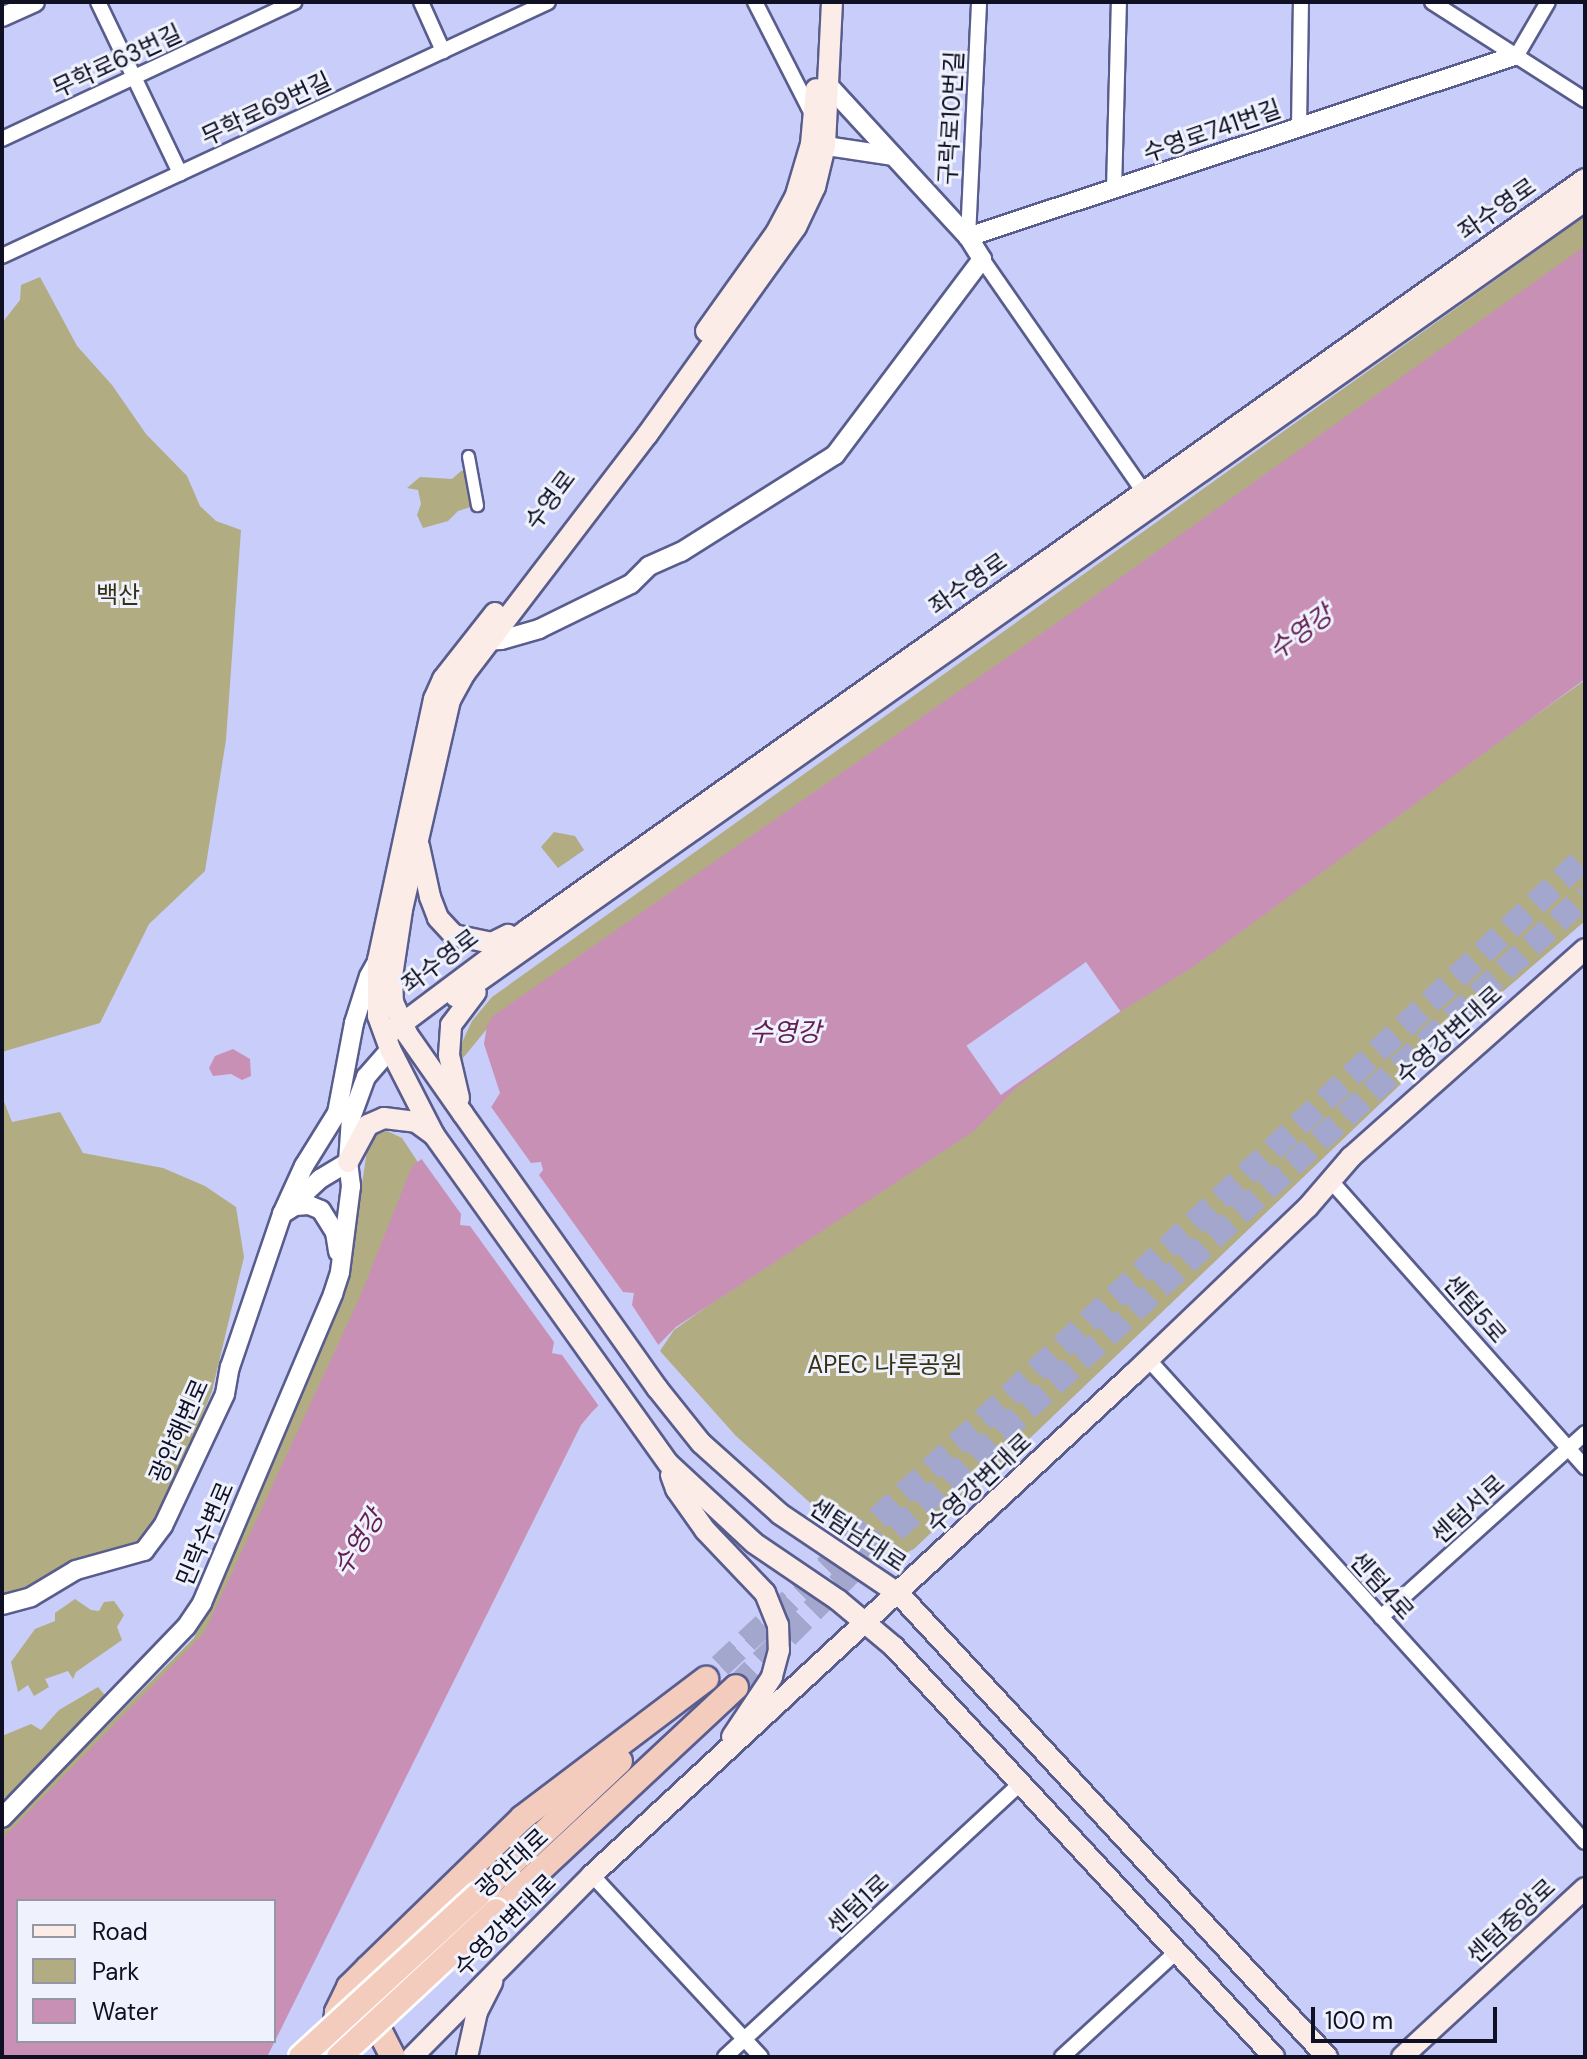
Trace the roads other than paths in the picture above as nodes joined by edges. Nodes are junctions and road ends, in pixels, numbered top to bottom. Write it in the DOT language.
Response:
graph roads {
  1 [pos="35,2"];
  2 [pos="98,2"];
  3 [pos="294,2"];
  4 [pos="421,2"];
  5 [pos="548,2"];
  6 [pos="755,2"];
  7 [pos="819,2"];
  8 [pos="832,2"];
  9 [pos="979,2"];
  10 [pos="1119,2"];
  11 [pos="1301,2"];
  12 [pos="1432,2"];
  13 [pos="1548,2"];
  14 [pos="2,17"];
  15 [pos="443,51"];
  16 [pos="1517,55"];
  17 [pos="134,77"];
  18 [pos="830,87"];
  19 [pos="1585,100"];
  20 [pos="813,116"];
  21 [pos="1299,127"];
  22 [pos="2,139"];
  23 [pos="818,145"];
  24 [pos="893,156"];
  25 [pos="180,173"];
  26 [pos="1585,179"];
  27 [pos="1114,190"];
  28 [pos="1585,201"];
  29 [pos="968,237"];
  30 [pos="2,256"];
  31 [pos="982,259"];
  32 [pos="468,456"];
  33 [pos="1148,499"];
  34 [pos="477,505"];
  35 [pos="480,641"];
  36 [pos="418,841"];
  37 [pos="527,930"];
  38 [pos="1585,949"];
  39 [pos="378,960"];
  40 [pos="496,970"];
  41 [pos="396,1036"];
  42 [pos="337,1113"];
  43 [pos="463,1114"];
  44 [pos="434,1135"];
  45 [pos="343,1165"];
  46 [pos="1331,1181"];
  47 [pos="282,1214"];
  48 [pos="340,1272"];
  49 [pos="1148,1359"];
  50 [pos="1585,1433"];
  51 [pos="1568,1449"];
  52 [pos="668,1463"];
  53 [pos="1585,1467"];
  54 [pos="899,1594"];
  55 [pos="2,1605"];
  56 [pos="1381,1617"];
  57 [pos="868,1623"];
  58 [pos="736,1687"];
  59 [pos="714,1764"];
  60 [pos="1020,1784"];
  61 [pos="2,1818"];
  62 [pos="1585,1842"];
  63 [pos="592,1875"];
  64 [pos="1582,1896"];
  65 [pos="487,1903"];
  66 [pos="1176,1952"];
  67 [pos="500,1965"];
  68 [pos="368,1968"];
  69 [pos="744,2039"];
  70 [pos="301,2057"];
  71 [pos="336,2057"];
  72 [pos="393,2057"];
  73 [pos="412,2057"];
  74 [pos="467,2057"];
  75 [pos="725,2057"];
  76 [pos="761,2057"];
  77 [pos="1062,2057"];
  78 [pos="1274,2057"];
  79 [pos="1327,2057"];
  80 [pos="1402,2057"];
  1 -- 14 [label="street"];
  2 -- 17 [label="street"];
  3 -- 17 [label="street, 무학로63번길"];
  4 -- 15 [label="street"];
  5 -- 15 [label="street, 무학로69번길"];
  6 -- 20 [label="street"];
  7 -- 20 [label="main road, 수영로"];
  8 -- 18 [label="main road, 수영로"];
  9 -- 29 [label="street, 구락로10번길"];
  10 -- 27 [label="street"];
  11 -- 21 [label="street"];
  12 -- 16 [label="street"];
  13 -- 16 [label="street"];
  15 -- 25 [label="street, 무학로69번길"];
  16 -- 19 [label="street"];
  16 -- 21 [label="street, 수영로741번길"];
  17 -- 22 [label="street, 무학로63번길"];
  17 -- 25 [label="street"];
  18 -- 23 [label="main road, 수영로"];
  18 -- 24 [label="street"];
  20 -- 23 [label="main road, 수영로"];
  21 -- 27 [label="street, 수영로741번길"];
  23 -- 24 [label="street"];
  23 -- 35 [label="main road, 수영로"];
  24 -- 29 [label="street"];
  25 -- 30 [label="street, 무학로69번길"];
  26 -- 33 [label="main road, 좌수영로"];
  27 -- 29 [label="street, 수영로741번길"];
  28 -- 33 [label="main road, 좌수영로"];
  29 -- 31 [label="street"];
  31 -- 33 [label="street"];
  31 -- 35 [label="street"];
  32 -- 34 [label="street"];
  33 -- 37 [label="main road, 좌수영로"];
  33 -- 40 [label="main road, 좌수영로"];
  35 -- 36 [label="main road, 수영로"];
  35 -- 39 [label="main road, 수영로"];
  36 -- 37 [label="main road"];
  36 -- 41 [label="main road, 수영로"];
  37 -- 41 [label="main road, 좌수영로"];
  38 -- 46 [label="main road, 수영강변대로"];
  39 -- 41 [label="main road, 수영로"];
  39 -- 42 [label="street"];
  40 -- 41 [label="main road, 좌수영로"];
  40 -- 43 [label="main road"];
  41 -- 42 [label="street, 민락수변로"];
  41 -- 43 [label="main road, 센텀남대로"];
  41 -- 44 [label="main road"];
  41 -- 45 [label="street, 민락수변로"];
  42 -- 45 [label="street, 민락수변로"];
  42 -- 47 [label="street, 광안해변로"];
  43 -- 54 [label="main road, 센텀남대로"];
  44 -- 45 [label="main road"];
  44 -- 52 [label="main road"];
  45 -- 47 [label="street"];
  45 -- 48 [label="street, 민락수변로"];
  46 -- 49 [label="main road, 수영강변대로"];
  46 -- 51 [label="street, 센텀5로"];
  47 -- 48 [label="street"];
  47 -- 55 [label="street, 광안해변로"];
  48 -- 61 [label="street, 민락수변로"];
  49 -- 54 [label="main road, 수영강변대로"];
  49 -- 56 [label="street, 센텀4로"];
  50 -- 51 [label="street, 센텀서로"];
  51 -- 53 [label="street, 센텀5로"];
  51 -- 56 [label="street, 센텀서로"];
  52 -- 57 [label="main road"];
  52 -- 59 [label="main road"];
  54 -- 57 [label="main road, 수영강변대로"];
  54 -- 79 [label="main road, 센텀남대로"];
  56 -- 62 [label="street, 센텀4로"];
  57 -- 59 [label="main road, 수영강변대로"];
  57 -- 60 [label="main road"];
  58 -- 65 [label="highway, 광안대로"];
  59 -- 63 [label="main road, 수영강변대로"];
  60 -- 66 [label="main road"];
  60 -- 69 [label="street, 센텀1로"];
  63 -- 67 [label="main road, 수영강변대로"];
  63 -- 69 [label="street"];
  64 -- 80 [label="main road, 센텀중앙로"];
  65 -- 68 [label="highway, 광안대로"];
  65 -- 70 [label="highway, 광안대로, bridge"];
  65 -- 71 [label="highway, 광안대로, bridge"];
  66 -- 77 [label="street"];
  66 -- 78 [label="main road"];
  67 -- 73 [label="main road, 수영강변대로"];
  67 -- 74 [label="main road"];
  68 -- 71 [label="highway"];
  68 -- 72 [label="highway"];
  69 -- 75 [label="street, 센텀1로"];
  69 -- 76 [label="street"];
}
